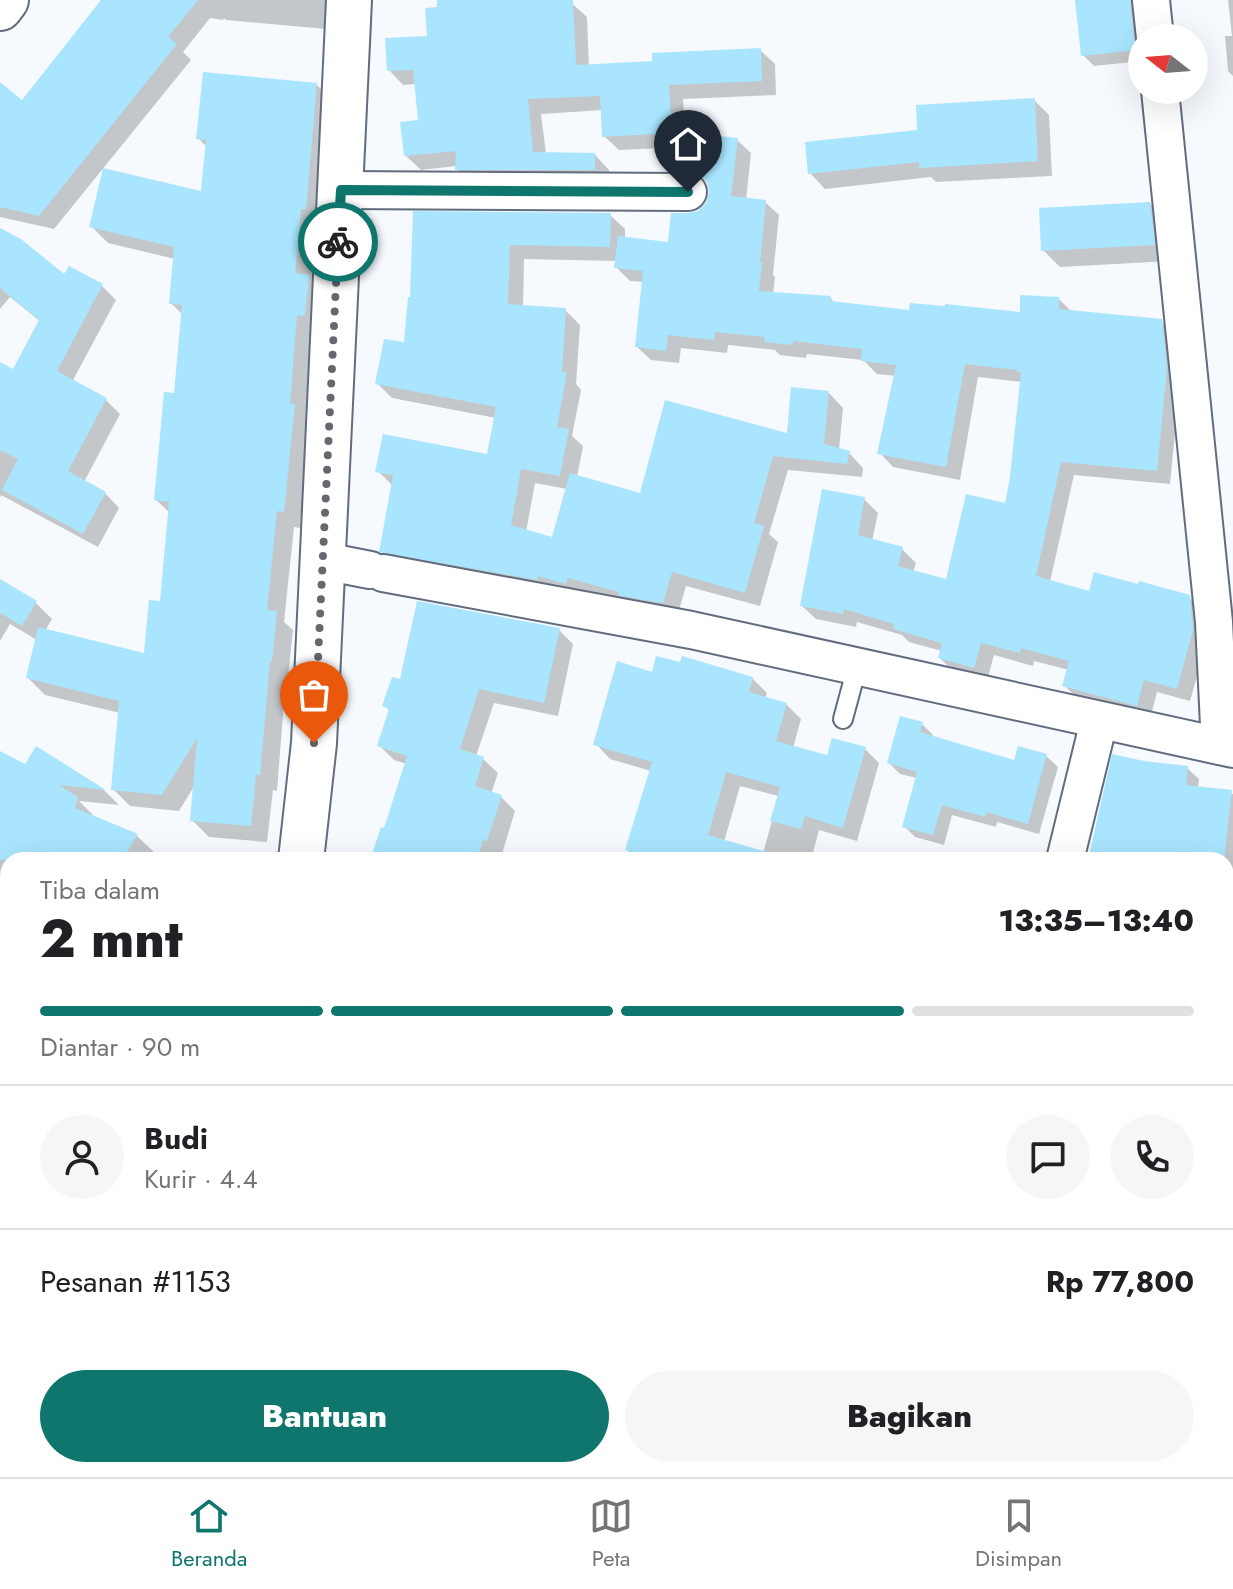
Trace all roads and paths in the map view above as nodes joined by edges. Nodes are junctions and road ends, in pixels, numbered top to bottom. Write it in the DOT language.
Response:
graph roads {
  1 [pos="6,0"];
  2 [pos="349,0"];
  3 [pos="1151,0"];
  4 [pos="0,8"];
  5 [pos="1154,24"];
  6 [pos="1161,104"];
  7 [pos="341,190"];
  8 [pos="688,192"];
  9 [pos="324,561"];
  10 [pos="857,667"];
  11 [pos="843,719"];
  12 [pos="1099,721"];
  13 [pos="1227,748"];
  14 [pos="302,852"];
  15 [pos="1067,852"];
  1 -- 4 [label="street"];
  2 -- 7 [label="street"];
  3 -- 5 [label="street"];
  6 -- 13 [label="street"];
  7 -- 8 [label="street"];
  7 -- 9 [label="street"];
  9 -- 10 [label="street"];
  9 -- 14 [label="street"];
  10 -- 11 [label="lane"];
  10 -- 12 [label="street"];
  12 -- 13 [label="street"];
  12 -- 15 [label="street"];
}
